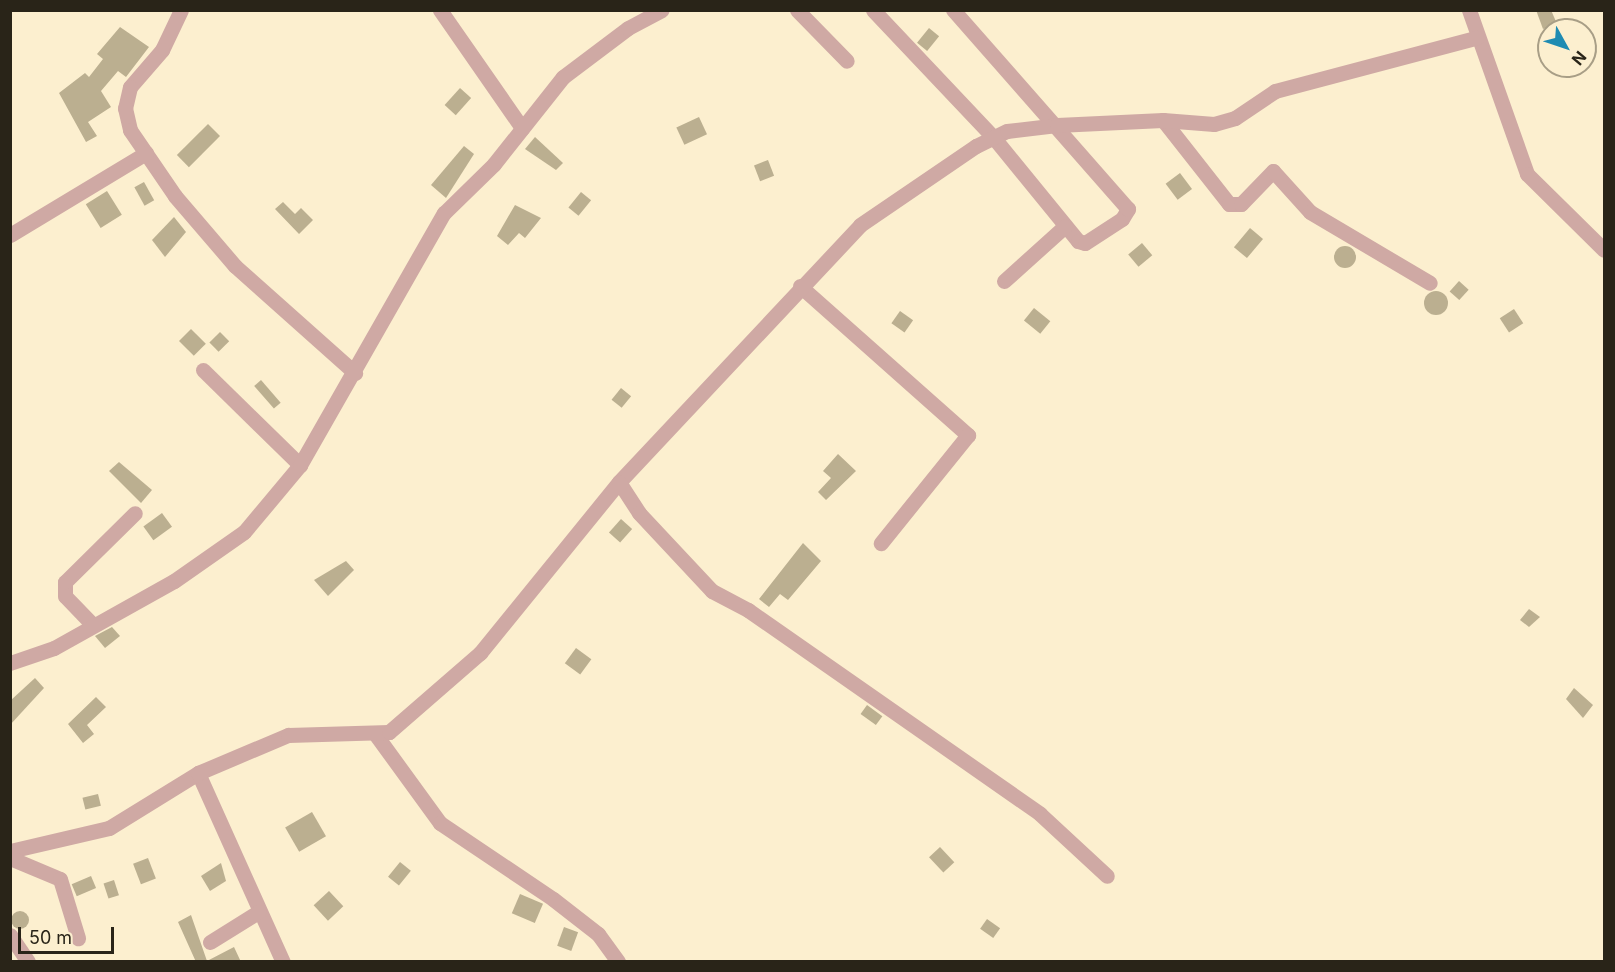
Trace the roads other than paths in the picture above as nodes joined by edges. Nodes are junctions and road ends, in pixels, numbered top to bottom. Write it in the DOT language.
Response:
graph roads {
  1 [pos="181,10"];
  2 [pos="440,10"];
  3 [pos="662,10"];
  4 [pos="796,10"];
  5 [pos="873,10"];
  6 [pos="953,10"];
  7 [pos="1469,10"];
  8 [pos="1476,38"];
  9 [pos="847,61"];
  10 [pos="1163,120"];
  11 [pos="1057,125"];
  12 [pos="522,128"];
  13 [pos="994,138"];
  14 [pos="146,153"];
  15 [pos="1065,226"];
  16 [pos="10,235"];
  17 [pos="1605,250"];
  18 [pos="1004,281"];
  19 [pos="1430,284"];
  20 [pos="800,286"];
  21 [pos="203,370"];
  22 [pos="355,373"];
  23 [pos="300,465"];
  24 [pos="618,482"];
  25 [pos="135,513"];
  26 [pos="881,543"];
  27 [pos="91,623"];
  28 [pos="10,663"];
  29 [pos="376,735"];
  30 [pos="198,773"];
  31 [pos="10,851"];
  32 [pos="10,858"];
  33 [pos="1107,876"];
  34 [pos="258,912"];
  35 [pos="10,935"];
  36 [pos="78,938"];
  37 [pos="210,942"];
  38 [pos="28,962"];
  39 [pos="283,962"];
  40 [pos="618,962"];
  1 -- 14 [label="street"];
  2 -- 12 [label="street"];
  3 -- 12 [label="street"];
  4 -- 9 [label="street"];
  5 -- 13 [label="street"];
  6 -- 11 [label="street"];
  7 -- 8 [label="street"];
  8 -- 10 [label="street"];
  8 -- 17 [label="street"];
  10 -- 11 [label="street"];
  10 -- 19 [label="street"];
  11 -- 13 [label="street"];
  11 -- 15 [label="street"];
  12 -- 22 [label="street"];
  13 -- 15 [label="street"];
  13 -- 20 [label="street"];
  14 -- 16 [label="street"];
  14 -- 22 [label="street"];
  15 -- 18 [label="street"];
  20 -- 24 [label="street"];
  20 -- 26 [label="street"];
  21 -- 23 [label="street"];
  22 -- 23 [label="street"];
  23 -- 27 [label="street"];
  24 -- 29 [label="street"];
  24 -- 33 [label="street"];
  25 -- 27 [label="street"];
  27 -- 28 [label="street"];
  29 -- 30 [label="street"];
  29 -- 40 [label="street"];
  30 -- 31 [label="street"];
  30 -- 34 [label="street"];
  32 -- 36 [label="street"];
  34 -- 37 [label="street"];
  34 -- 39 [label="street"];
  35 -- 38 [label="street"];
}
